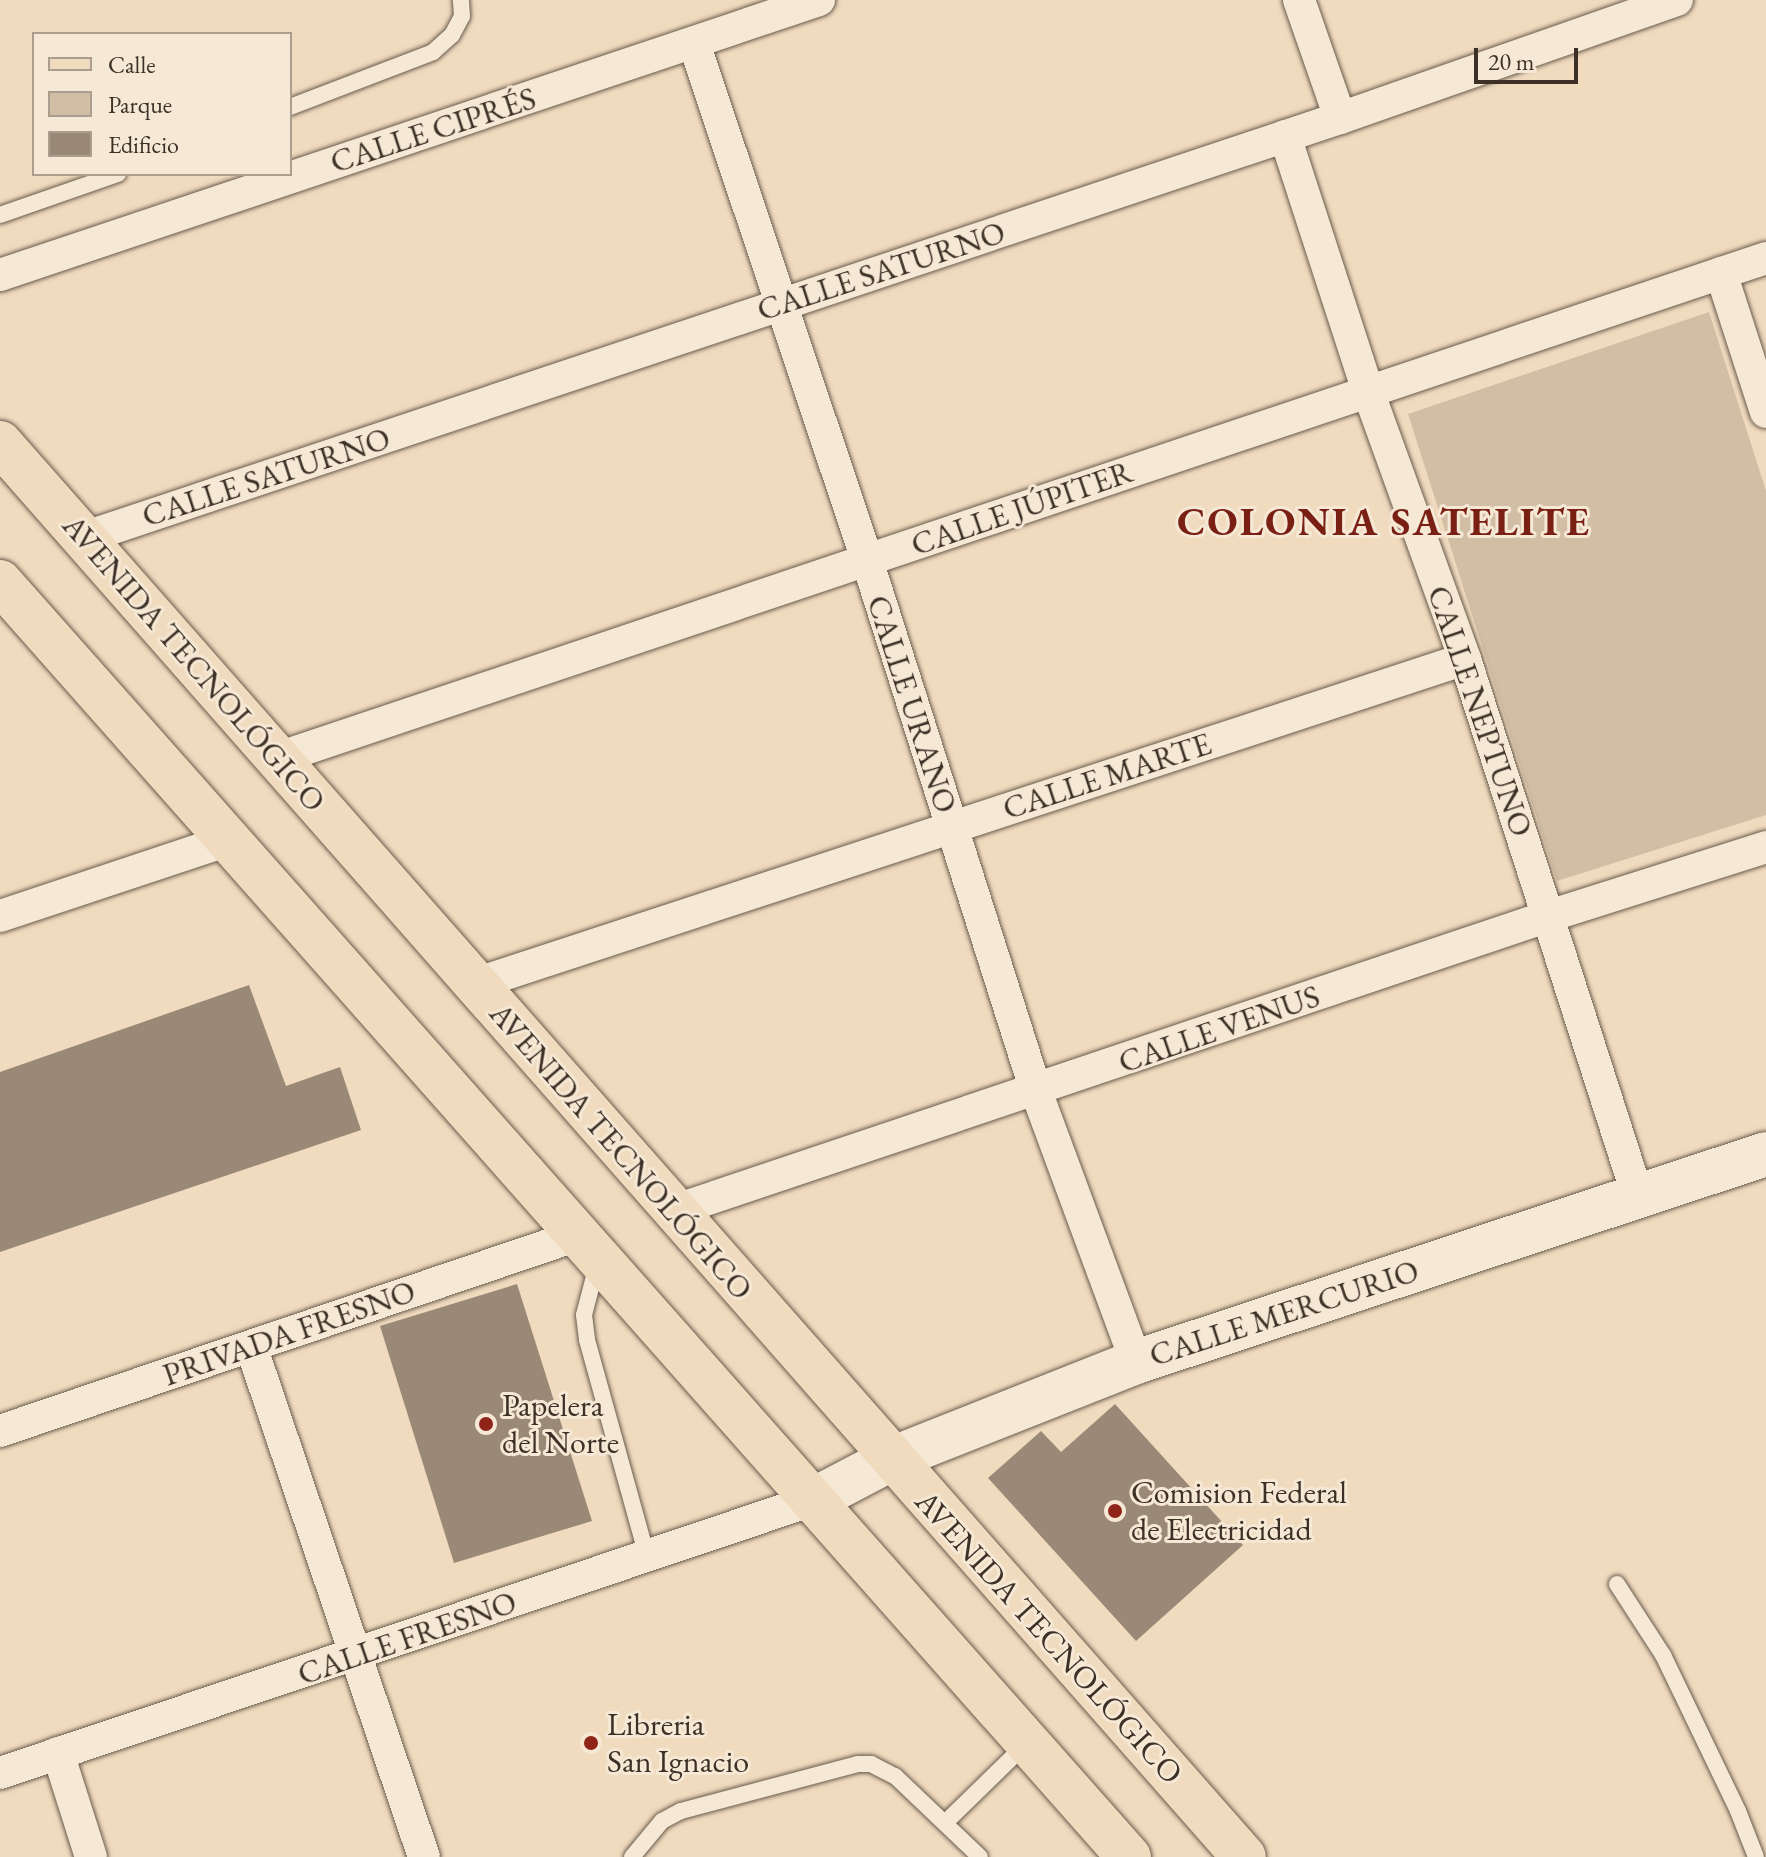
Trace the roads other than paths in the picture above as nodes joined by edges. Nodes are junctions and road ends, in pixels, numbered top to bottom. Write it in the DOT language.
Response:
graph roads {
  1 [pos="461,0"];
  2 [pos="819,0"];
  3 [pos="1299,0"];
  4 [pos="1677,0"];
  5 [pos="694,43"];
  6 [pos="292,106"];
  7 [pos="1340,118"];
  8 [pos="1285,136"];
  9 [pos="112,176"];
  10 [pos="0,215"];
  11 [pos="1766,258"];
  12 [pos="1721,273"];
  13 [pos="0,275"];
  14 [pos="781,305"];
  15 [pos="1368,391"];
  16 [pos="1766,412"];
  17 [pos="0,443"];
  18 [pos="83,538"];
  19 [pos="867,560"];
  20 [pos="0,582"];
  21 [pos="1465,659"];
  22 [pos="278,758"];
  23 [pos="952,827"];
  24 [pos="228,840"];
  25 [pos="1766,847"];
  26 [pos="0,916"];
  27 [pos="1549,916"];
  28 [pos="475,984"];
  29 [pos="1036,1091"];
  30 [pos="1766,1154"];
  31 [pos="1638,1197"];
  32 [pos="673,1211"];
  33 [pos="588,1247"];
  34 [pos="251,1346"];
  35 [pos="1136,1362"];
  36 [pos="0,1431"];
  37 [pos="891,1459"];
  38 [pos="813,1500"];
  39 [pos="647,1557"];
  40 [pos="1617,1584"];
  41 [pos="357,1656"];
  42 [pos="1028,1742"];
  43 [pos="58,1753"];
  44 [pos="0,1773"];
  45 [pos="945,1823"];
  46 [pos="91,1857"];
  47 [pos="424,1857"];
  48 [pos="632,1857"];
  49 [pos="980,1857"];
  50 [pos="1129,1857"];
  51 [pos="1244,1857"];
  52 [pos="1756,1857"];
  1 -- 6 [label="lane"];
  2 -- 5 [label="street, CALLE CIPRÉS"];
  3 -- 7 [label="street"];
  4 -- 7 [label="street, CALLE SATURNO"];
  5 -- 13 [label="street, CALLE CIPRÉS"];
  5 -- 14 [label="street, CALLE URANO"];
  7 -- 8 [label="street, CALLE SATURNO"];
  8 -- 14 [label="street, CALLE SATURNO"];
  8 -- 15 [label="street, CALLE NEPTUNO"];
  9 -- 10 [label="lane"];
  11 -- 12 [label="street, CALLE JÚPITER"];
  12 -- 15 [label="street, CALLE JÚPITER"];
  12 -- 16 [label="street"];
  14 -- 18 [label="street, CALLE SATURNO"];
  14 -- 19 [label="street, CALLE URANO"];
  15 -- 19 [label="street, CALLE JÚPITER"];
  15 -- 21 [label="street, CALLE NEPTUNO"];
  17 -- 18 [label="main road, AVENIDA TECNOLÓGICO"];
  18 -- 22 [label="main road, AVENIDA TECNOLÓGICO"];
  19 -- 22 [label="street, CALLE JÚPITER"];
  19 -- 23 [label="street, CALLE URANO"];
  20 -- 24 [label="main road"];
  21 -- 23 [label="street, CALLE MARTE"];
  21 -- 27 [label="street, CALLE NEPTUNO"];
  22 -- 28 [label="main road, AVENIDA TECNOLÓGICO"];
  23 -- 28 [label="street, CALLE MARTE"];
  23 -- 29 [label="street, CALLE URANO"];
  24 -- 26 [label="street"];
  24 -- 33 [label="main road"];
  25 -- 27 [label="street, CALLE VENUS"];
  27 -- 29 [label="street, CALLE VENUS"];
  27 -- 31 [label="street, CALLE NEPTUNO"];
  28 -- 32 [label="main road, AVENIDA TECNOLÓGICO"];
  29 -- 32 [label="street, CALLE VENUS"];
  29 -- 35 [label="street, CALLE URANO"];
  30 -- 31 [label="main road, CALLE MERCURIO"];
  31 -- 35 [label="main road, CALLE MERCURIO"];
  32 -- 37 [label="main road, AVENIDA TECNOLÓGICO"];
  33 -- 34 [label="street, PRIVADA FRESNO"];
  33 -- 38 [label="main road"];
  33 -- 39 [label="lane"];
  34 -- 36 [label="street, PRIVADA FRESNO"];
  34 -- 41 [label="street"];
  35 -- 37 [label="main road, CALLE MERCURIO"];
  37 -- 38 [label="main road, CALLE MERCURIO"];
  37 -- 51 [label="main road, AVENIDA TECNOLÓGICO"];
  38 -- 39 [label="street, CALLE FRESNO"];
  38 -- 42 [label="main road"];
  39 -- 41 [label="street, CALLE FRESNO"];
  40 -- 52 [label="lane"];
  41 -- 43 [label="street, CALLE FRESNO"];
  41 -- 47 [label="street"];
  42 -- 45 [label="lane"];
  42 -- 50 [label="main road"];
  43 -- 44 [label="street, CALLE FRESNO"];
  43 -- 46 [label="street"];
  45 -- 48 [label="lane"];
  45 -- 49 [label="lane"];
}
